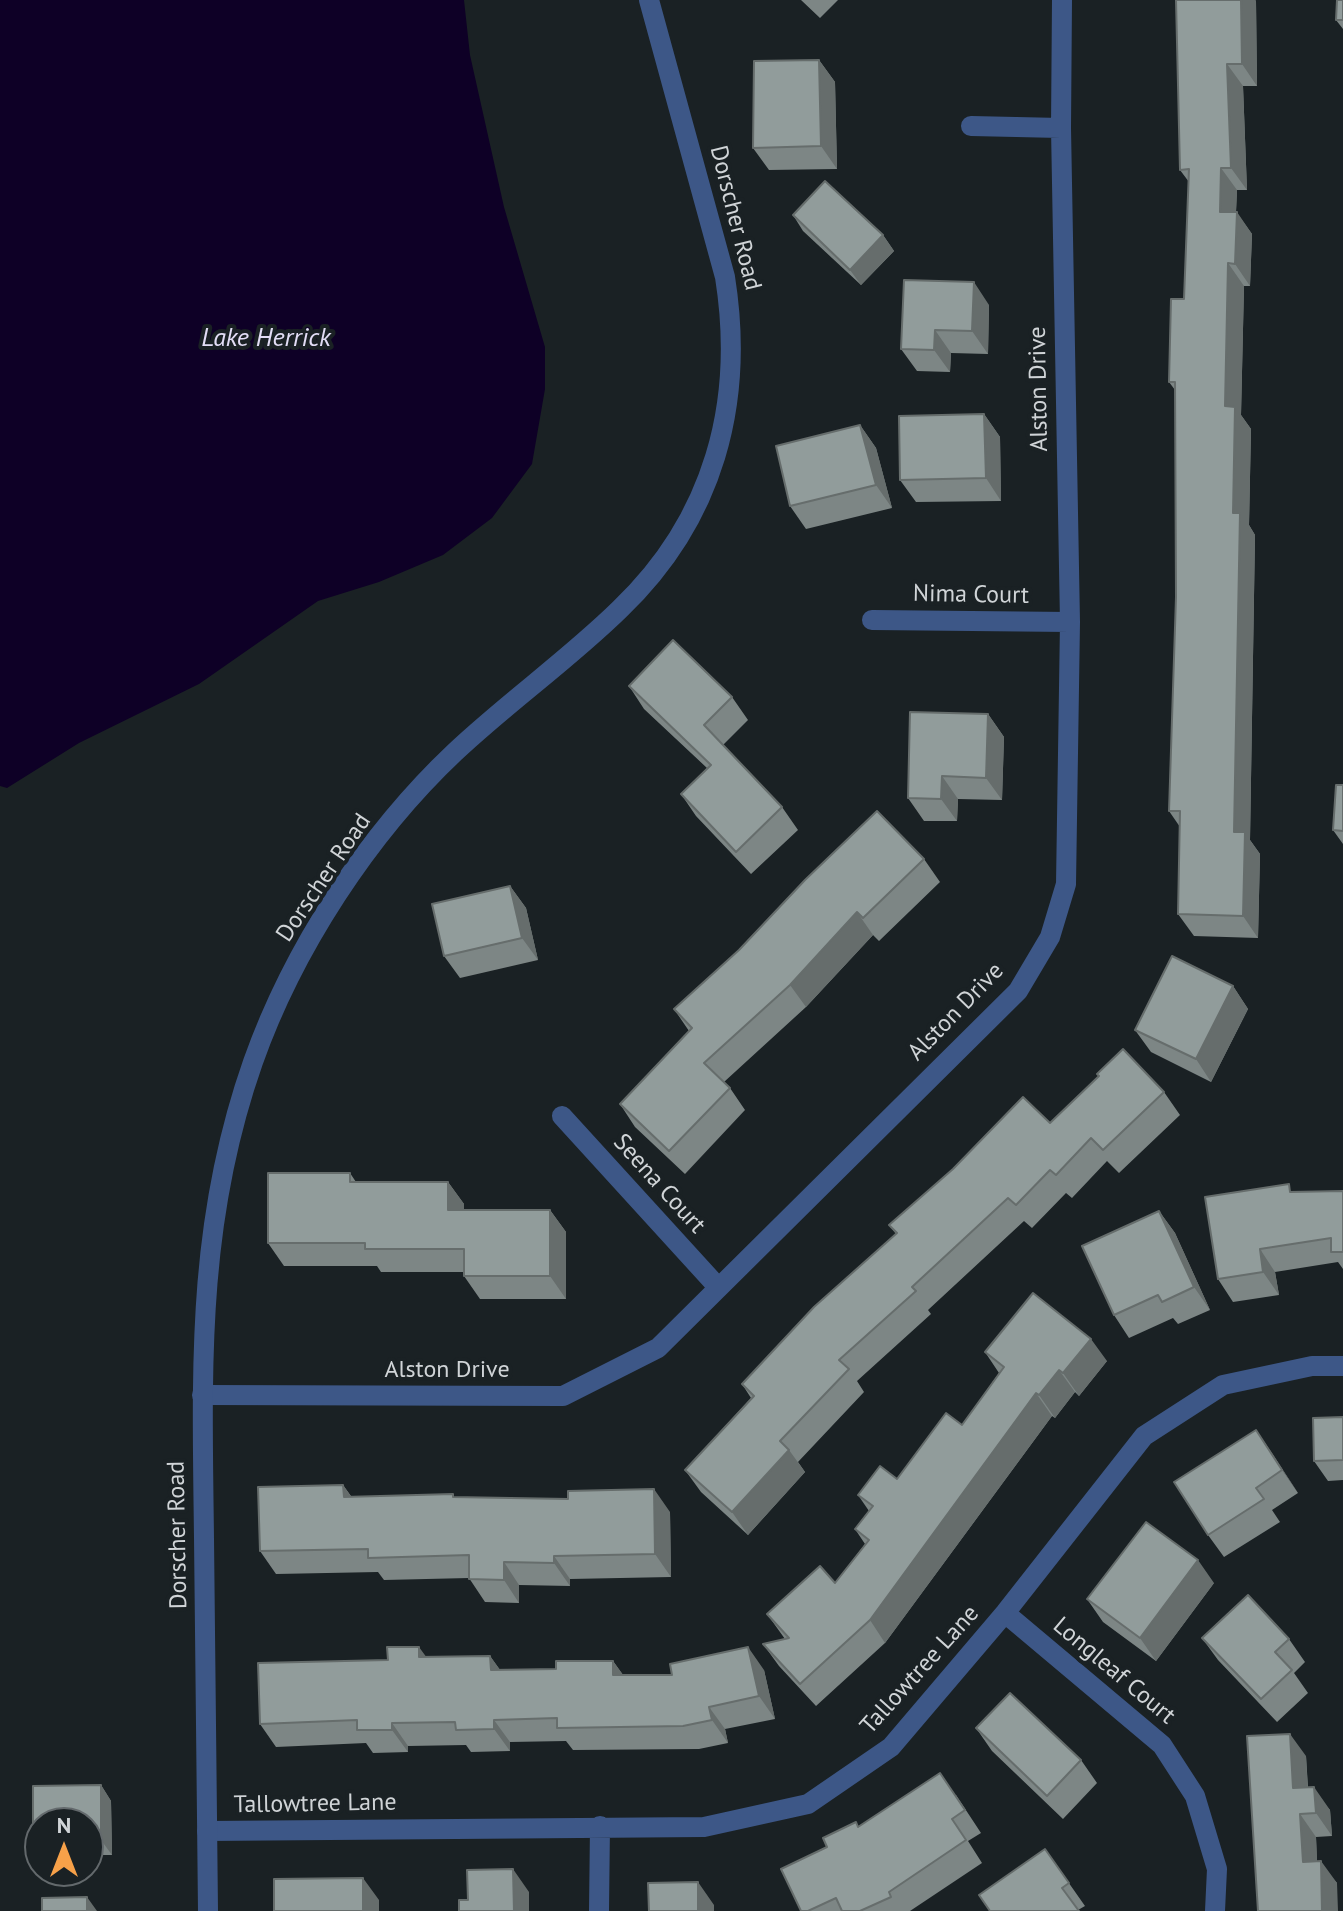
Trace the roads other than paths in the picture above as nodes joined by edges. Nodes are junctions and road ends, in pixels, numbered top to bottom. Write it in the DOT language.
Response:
graph roads {
  1 [pos="649,0"];
  2 [pos="1062,0"];
  3 [pos="971,126"];
  4 [pos="1061,128"];
  5 [pos="872,620"];
  6 [pos="1070,622"];
  7 [pos="562,1116"];
  8 [pos="717,1286"];
  9 [pos="1343,1366"];
  10 [pos="202,1395"];
  11 [pos="1005,1613"];
  12 [pos="600,1826"];
  13 [pos="207,1831"];
  14 [pos="208,1911"];
  15 [pos="599,1911"];
  16 [pos="1215,1911"];
  1 -- 10 [label="street, Dorscher Road"];
  2 -- 4 [label="street, Alston Drive"];
  3 -- 4 [label="street"];
  4 -- 6 [label="street, Alston Drive"];
  5 -- 6 [label="street, Nima Court"];
  6 -- 8 [label="street, Alston Drive"];
  7 -- 8 [label="street, Seena Court"];
  8 -- 10 [label="street, Alston Drive"];
  9 -- 11 [label="street, Tallowtree Lane"];
  10 -- 13 [label="street, Dorscher Road"];
  11 -- 12 [label="street, Tallowtree Lane"];
  11 -- 16 [label="street, Longleaf Court"];
  12 -- 13 [label="street, Tallowtree Lane"];
  12 -- 15 [label="street"];
  13 -- 14 [label="street, Dorscher Road"];
}
